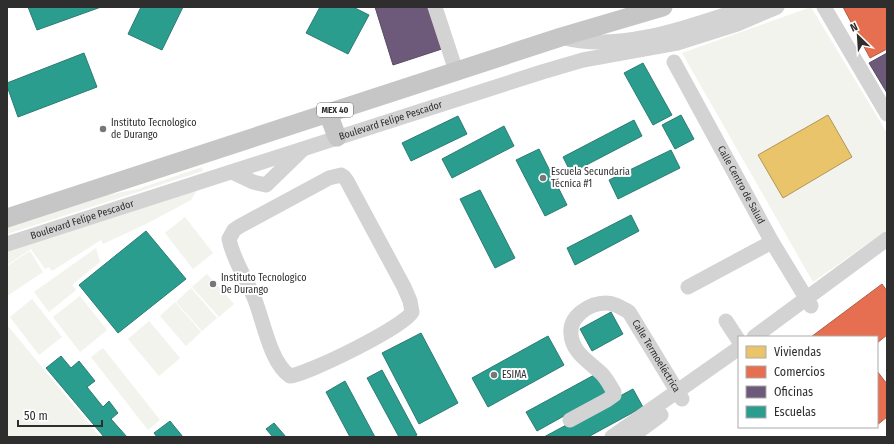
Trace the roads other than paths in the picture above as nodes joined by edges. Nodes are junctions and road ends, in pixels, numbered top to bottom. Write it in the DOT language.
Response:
graph roads {
  1 [pos="748,7"];
  2 [pos="777,7"];
  3 [pos="824,7"];
  4 [pos="659,8"];
  5 [pos="436,11"];
  6 [pos="561,36"];
  7 [pos="674,62"];
  8 [pos="452,72"];
  9 [pos="328,112"];
  10 [pos="887,114"];
  11 [pos="337,137"];
  12 [pos="302,150"];
  13 [pos="232,172"];
  14 [pos="266,185"];
  15 [pos="276,207"];
  16 [pos="7,218"];
  17 [pos="887,239"];
  18 [pos="772,242"];
  19 [pos="7,244"];
  20 [pos="887,252"];
  21 [pos="688,287"];
  22 [pos="809,302"];
  23 [pos="726,321"];
  24 [pos="756,336"];
  25 [pos="769,336"];
  26 [pos="738,339"];
  27 [pos="738,349"];
  28 [pos="738,359"];
  29 [pos="680,395"];
  30 [pos="570,420"];
  31 [pos="612,437"];
  32 [pos="631,437"];
  1 -- 6 [label="street"];
  2 -- 11 [label="street, Boulevard Felipe Pescador"];
  3 -- 10 [label="street"];
  4 -- 6 [label="main road, MEX 40"];
  5 -- 8 [label="street"];
  6 -- 8 [label="main road, MEX 40"];
  7 -- 18 [label="street, Calle Centro de Salud"];
  8 -- 9 [label="main road, MEX 40"];
  9 -- 11 [label="main road"];
  9 -- 16 [label="main road, MEX 40"];
  11 -- 12 [label="street, Boulevard Felipe Pescador"];
  12 -- 13 [label="street, Boulevard Felipe Pescador"];
  12 -- 14 [label="street"];
  13 -- 14 [label="street"];
  13 -- 19 [label="street, Boulevard Felipe Pescador"];
  14 -- 15 [label="street"];
  15 -- 15 [label="street"];
  17 -- 22 [label="street"];
  18 -- 21 [label="street"];
  18 -- 22 [label="street, Calle Centro de Salud"];
  20 -- 22 [label="street"];
  22 -- 24 [label="street"];
  22 -- 25 [label="street"];
  23 -- 26 [label="street"];
  27 -- 29 [label="street"];
  28 -- 29 [label="street"];
  29 -- 30 [label="street, Calle Termoeléctrica"];
  29 -- 31 [label="street"];
  29 -- 32 [label="street"];
}
